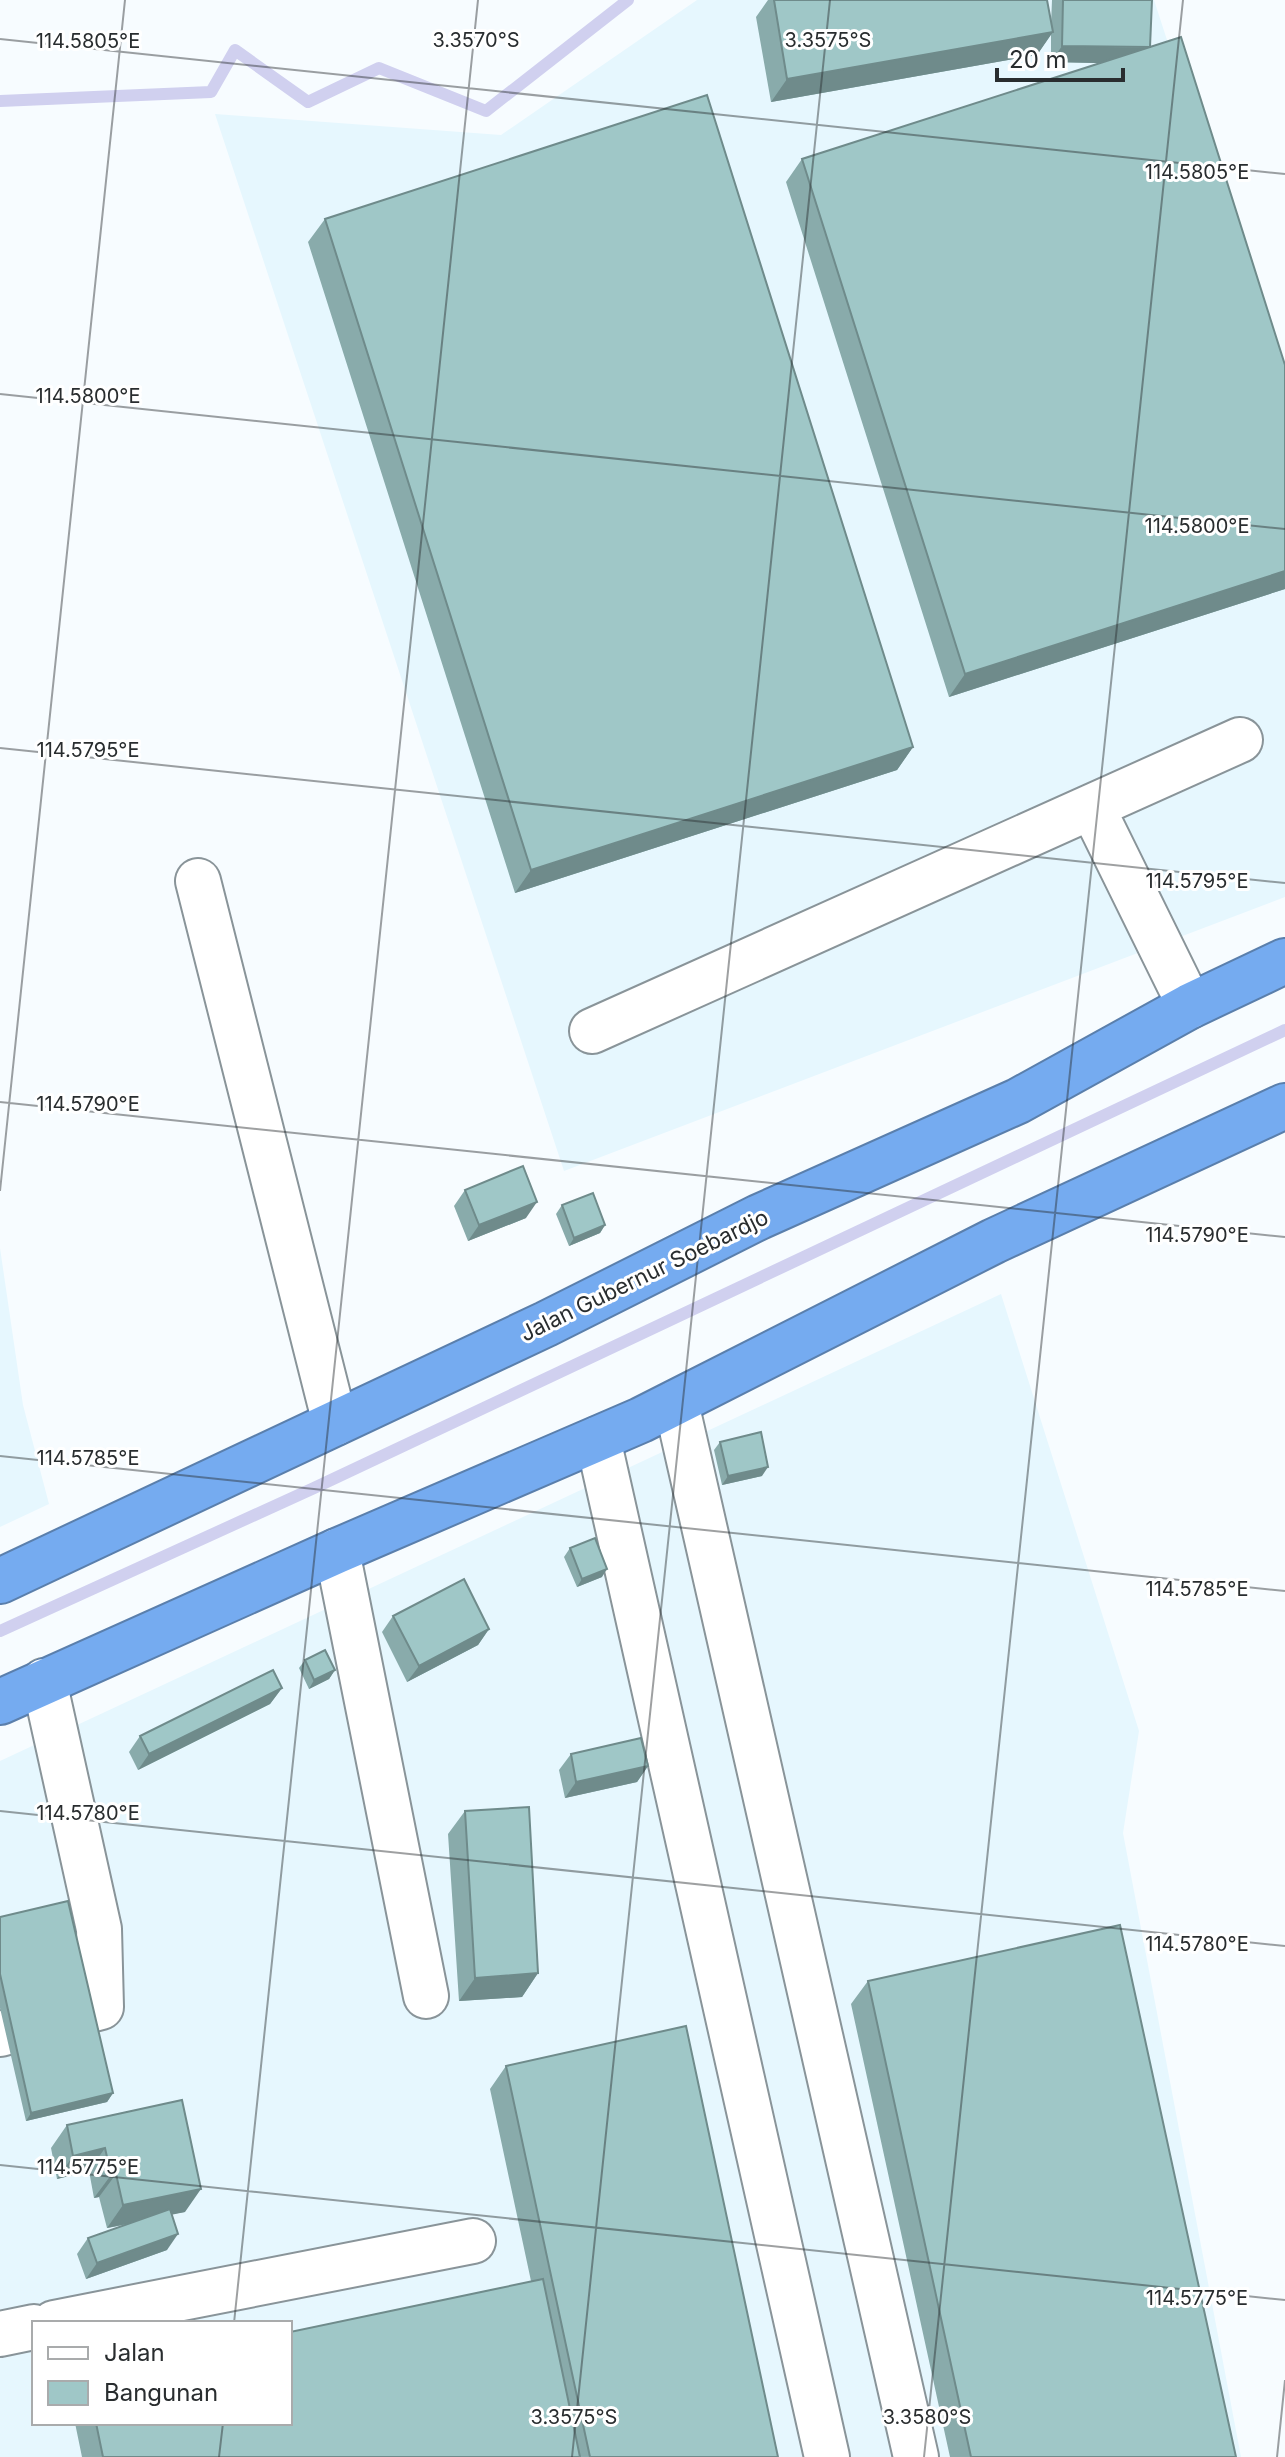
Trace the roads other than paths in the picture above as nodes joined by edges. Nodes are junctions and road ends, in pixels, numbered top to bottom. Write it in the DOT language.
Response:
graph roads {
  1 [pos="1240,740"];
  2 [pos="1092,807"];
  3 [pos="198,881"];
  4 [pos="1285,961"];
  5 [pos="1190,1006"];
  6 [pos="592,1031"];
  7 [pos="1285,1106"];
  8 [pos="676,1403"];
  9 [pos="335,1423"];
  10 [pos="598,1439"];
  11 [pos="337,1551"];
  12 [pos="0,1581"];
  13 [pos="44,1681"];
  14 [pos="0,1702"];
  15 [pos="426,1996"];
  16 [pos="0,2034"];
  17 [pos="473,2241"];
  18 [pos="64,2321"];
  19 [pos="32,2327"];
  20 [pos="0,2334"];
  21 [pos="827,2457"];
  22 [pos="916,2457"];
  1 -- 2 [label="lane"];
  2 -- 5 [label="lane"];
  2 -- 6 [label="lane"];
  3 -- 9 [label="lane"];
  4 -- 5 [label="highway, Jalan Gubernur Soebardjo"];
  5 -- 9 [label="highway, Jalan Gubernur Soebardjo"];
  7 -- 8 [label="highway"];
  8 -- 10 [label="highway"];
  8 -- 22 [label="lane"];
  9 -- 12 [label="highway, Jalan Gubernur Soebardjo"];
  10 -- 11 [label="highway"];
  10 -- 21 [label="lane"];
  11 -- 13 [label="highway"];
  11 -- 15 [label="lane"];
  13 -- 14 [label="highway"];
  13 -- 16 [label="lane"];
  17 -- 18 [label="lane"];
  19 -- 20 [label="lane"];
}
